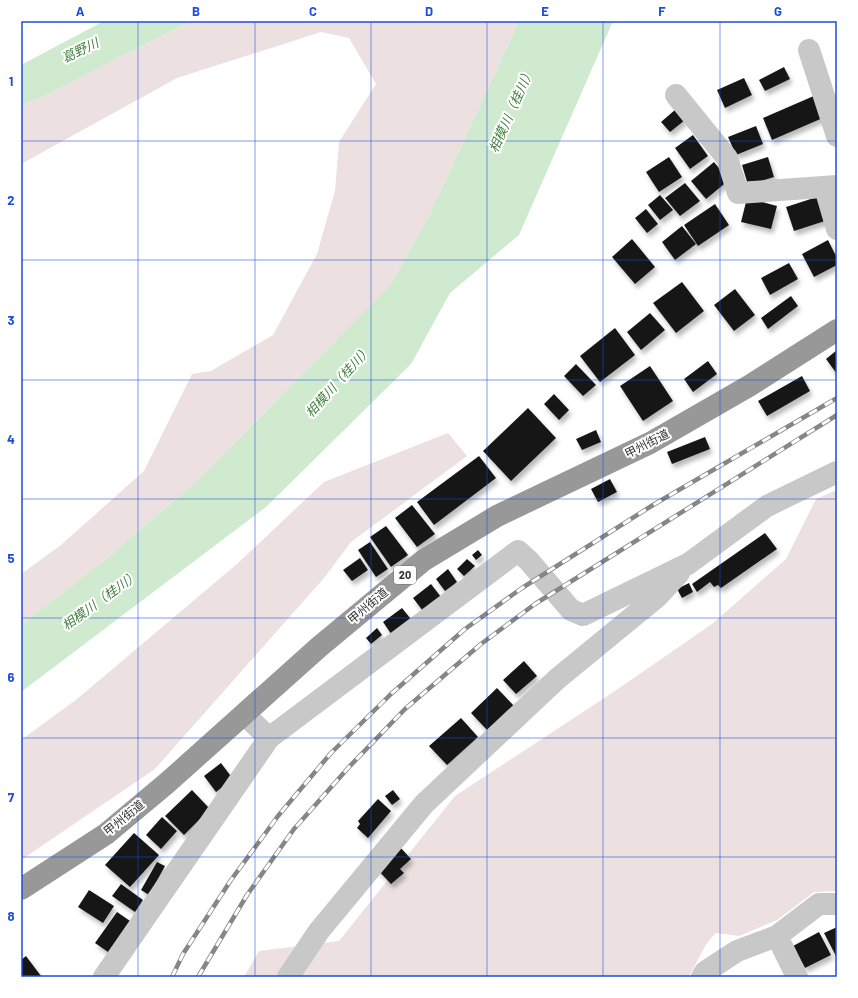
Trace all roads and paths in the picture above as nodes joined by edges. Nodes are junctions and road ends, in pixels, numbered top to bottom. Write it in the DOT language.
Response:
graph roads {
  1 [pos="809,50"];
  2 [pos="676,95"];
  3 [pos="837,136"];
  4 [pos="831,187"];
  5 [pos="837,229"];
  6 [pos="837,330"];
  7 [pos="837,472"];
  8 [pos="688,564"];
  9 [pos="244,714"];
  10 [pos="269,738"];
  11 [pos="21,889"];
  12 [pos="837,904"];
  13 [pos="776,936"];
  14 [pos="104,977"];
  15 [pos="288,977"];
  16 [pos="702,977"];
  17 [pos="797,977"];
  1 -- 3 [label="street"];
  2 -- 4 [label="street"];
  4 -- 5 [label="street"];
  6 -- 9 [label="highway, 甲州街道 / 20"];
  7 -- 8 [label="street"];
  8 -- 10 [label="street"];
  8 -- 15 [label="street"];
  9 -- 10 [label="street"];
  9 -- 11 [label="highway, 甲州街道 / 20"];
  10 -- 14 [label="street"];
  12 -- 13 [label="street"];
  13 -- 16 [label="street"];
  13 -- 17 [label="street"];
}
